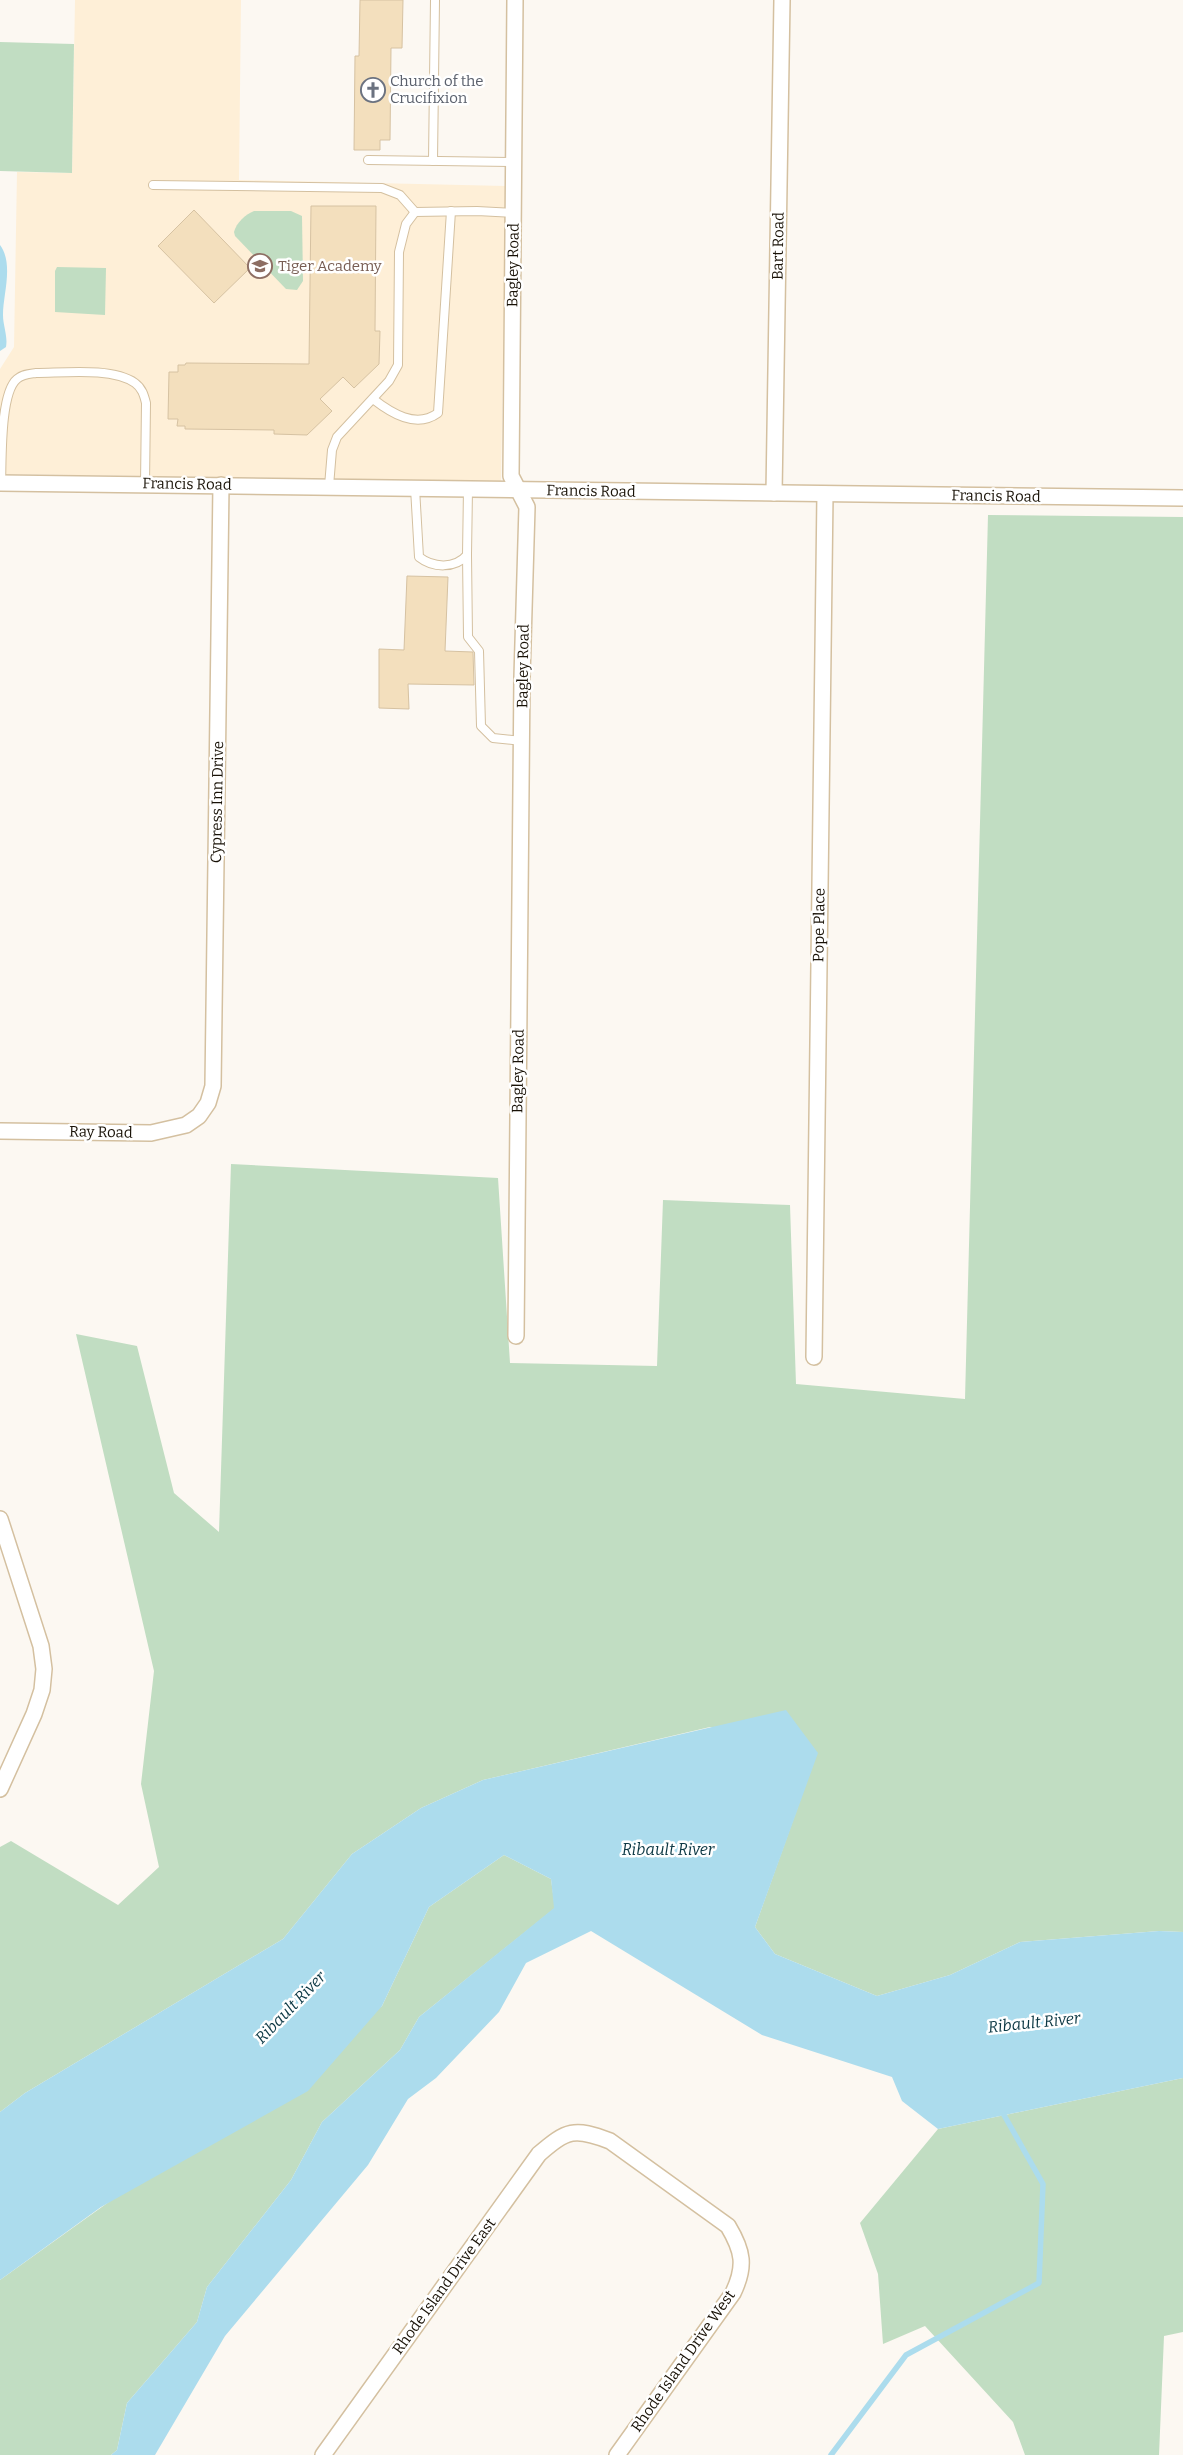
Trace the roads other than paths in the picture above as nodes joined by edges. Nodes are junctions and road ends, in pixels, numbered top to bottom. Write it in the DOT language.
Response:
graph roads {
  1 [pos="435,0"];
  2 [pos="515,0"];
  3 [pos="782,0"];
  4 [pos="368,160"];
  5 [pos="433,161"];
  6 [pos="513,162"];
  7 [pos="153,185"];
  8 [pos="451,211"];
  9 [pos="415,212"];
  10 [pos="513,212"];
  11 [pos="373,399"];
  12 [pos="0,482"];
  13 [pos="145,484"];
  14 [pos="222,485"];
  15 [pos="329,486"];
  16 [pos="415,488"];
  17 [pos="468,489"];
  18 [pos="518,490"];
  19 [pos="774,493"];
  20 [pos="825,494"];
  21 [pos="1183,498"];
  22 [pos="467,556"];
  23 [pos="522,741"];
  24 [pos="199,1116"];
  25 [pos="0,1131"];
  26 [pos="516,1336"];
  27 [pos="814,1357"];
  28 [pos="0,1519"];
  29 [pos="0,1789"];
  30 [pos="742,2263"];
  31 [pos="323,2455"];
  32 [pos="617,2455"];
  1 -- 5 [label="lane"];
  2 -- 6 [label="street, Bagley Road"];
  3 -- 19 [label="street, Bart Road"];
  4 -- 5 [label="lane"];
  5 -- 6 [label="lane"];
  6 -- 10 [label="street, Bagley Road"];
  7 -- 9 [label="lane"];
  8 -- 9 [label="lane"];
  8 -- 10 [label="lane"];
  8 -- 11 [label="lane"];
  9 -- 11 [label="lane"];
  10 -- 18 [label="street, Bagley Road"];
  11 -- 15 [label="lane"];
  12 -- 13 [label="street, Francis Road"];
  12 -- 13 [label="lane"];
  13 -- 14 [label="street, Francis Road"];
  14 -- 15 [label="street, Francis Road"];
  14 -- 24 [label="street, Cypress Inn Drive"];
  15 -- 16 [label="street, Francis Road"];
  16 -- 17 [label="street, Francis Road"];
  16 -- 22 [label="lane"];
  17 -- 18 [label="street, Francis Road"];
  17 -- 22 [label="lane"];
  18 -- 19 [label="street, Francis Road"];
  18 -- 23 [label="street, Bagley Road"];
  19 -- 20 [label="street, Francis Road"];
  20 -- 21 [label="street, Francis Road"];
  20 -- 27 [label="street, Pope Place"];
  22 -- 23 [label="lane"];
  23 -- 26 [label="street, Bagley Road"];
  24 -- 25 [label="street, Ray Road"];
  28 -- 29 [label="street"];
  30 -- 31 [label="street, Rhode Island Drive East"];
  30 -- 32 [label="street, Rhode Island Drive West"];
}
